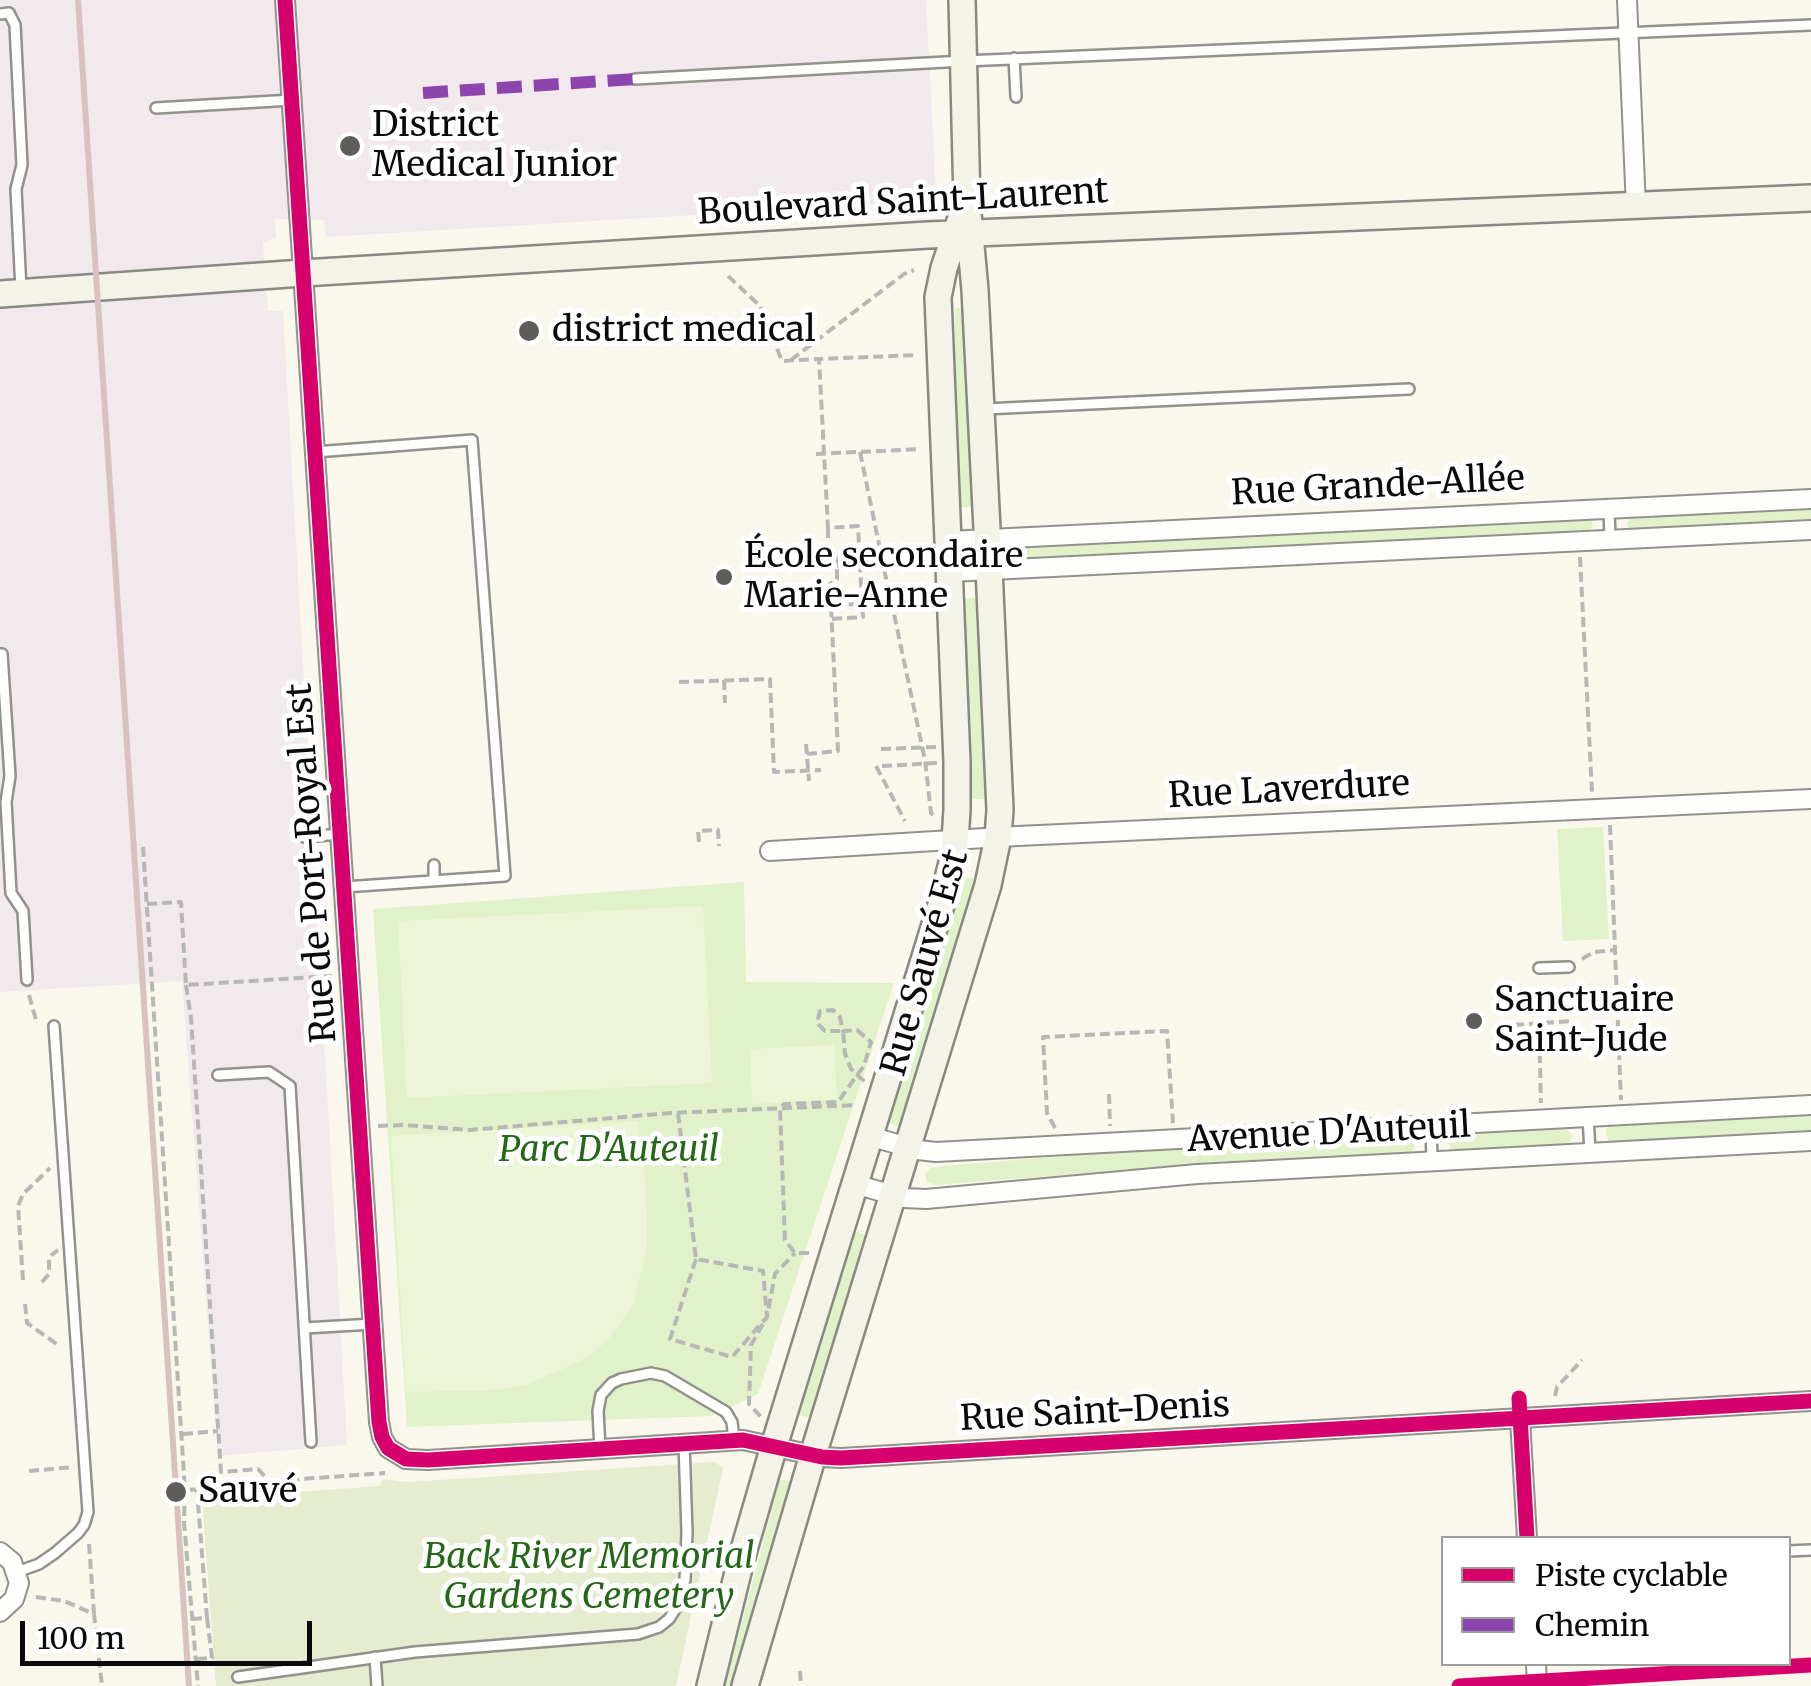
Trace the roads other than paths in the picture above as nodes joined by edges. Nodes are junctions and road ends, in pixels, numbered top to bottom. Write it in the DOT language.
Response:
graph roads {
  1 [pos="285,0"];
  2 [pos="962,0"];
  3 [pos="1628,0"];
  4 [pos="0,14"];
  5 [pos="1811,25"];
  6 [pos="1629,34"];
  7 [pos="1014,58"];
  8 [pos="964,60"];
  9 [pos="635,79"];
  10 [pos="1016,97"];
  11 [pos="292,100"];
  12 [pos="156,108"];
  13 [pos="1811,198"];
  14 [pos="1636,207"];
  15 [pos="963,234"];
  16 [pos="303,273"];
  17 [pos="11,293"];
  18 [pos="1409,389"];
  19 [pos="981,409"];
  20 [pos="406,446"];
  21 [pos="315,452"];
  22 [pos="408,460"];
  23 [pos="1811,499"];
  24 [pos="1609,509"];
  25 [pos="1811,530"];
  26 [pos="987,539"];
  27 [pos="1610,539"];
  28 [pos="943,558"];
  29 [pos="989,569"];
  30 [pos="0,654"];
  31 [pos="1811,799"];
  32 [pos="341,834"];
  33 [pos="304,836"];
  34 [pos="998,837"];
  35 [pos="955,840"];
  36 [pos="770,851"];
  37 [pos="434,865"];
  38 [pos="434,881"];
  39 [pos="344,887"];
  40 [pos="6,894"];
  41 [pos="1573,965"];
  42 [pos="1539,968"];
  43 [pos="28,985"];
  44 [pos="54,1026"];
  45 [pos="218,1075"];
  46 [pos="1811,1105"];
  47 [pos="1588,1116"];
  48 [pos="1431,1125"];
  49 [pos="869,1136"];
  50 [pos="1811,1142"];
  51 [pos="908,1147"];
  52 [pos="1590,1152"];
  53 [pos="1432,1160"];
  54 [pos="854,1184"];
  55 [pos="893,1195"];
  56 [pos="373,1324"];
  57 [pos="305,1328"];
  58 [pos="1811,1401"];
  59 [pos="1520,1419"];
  60 [pos="734,1440"];
  61 [pos="310,1442"];
  62 [pos="684,1443"];
  63 [pos="774,1446"];
  64 [pos="388,1448"];
  65 [pos="600,1448"];
  66 [pos="812,1455"];
  67 [pos="1527,1536"];
  68 [pos="0,1552"];
  69 [pos="17,1572"];
  70 [pos="0,1612"];
  71 [pos="375,1657"];
  72 [pos="238,1676"];
  73 [pos="377,1686"];
  74 [pos="710,1686"];
  75 [pos="745,1686"];
  1 -- 11 [label="street, Rue de Port-Royal Est"];
  2 -- 8 [label="main road"];
  3 -- 6 [label="street"];
  4 -- 17 [label="lane"];
  5 -- 6 [label="lane"];
  6 -- 7 [label="lane"];
  6 -- 14 [label="street"];
  7 -- 8 [label="lane"];
  7 -- 10 [label="lane"];
  8 -- 9 [label="lane"];
  8 -- 15 [label="main road"];
  11 -- 12 [label="lane"];
  11 -- 16 [label="street, Rue de Port-Royal Est"];
  13 -- 14 [label="main road, Boulevard Saint-Laurent"];
  14 -- 15 [label="main road, Boulevard Saint-Laurent"];
  15 -- 16 [label="main road, Boulevard Saint-Laurent"];
  15 -- 19 [label="main road, Rue Sauvé Est"];
  15 -- 28 [label="main road, Rue Sauvé Est"];
  16 -- 17 [label="main road, Boulevard Saint-Laurent"];
  16 -- 21 [label="street, Rue de Port-Royal Est"];
  18 -- 19 [label="lane"];
  19 -- 26 [label="main road, Rue Sauvé Est"];
  20 -- 21 [label="lane"];
  20 -- 22 [label="lane"];
  20 -- 38 [label="lane"];
  21 -- 32 [label="street, Rue de Port-Royal Est"];
  23 -- 24 [label="street, Rue Grande-Allée"];
  24 -- 26 [label="street, Rue Grande-Allée"];
  24 -- 27 [label="lane"];
  25 -- 27 [label="street, Rue Grande-Allée"];
  26 -- 28 [label="street, Rue Grande-Allée"];
  26 -- 29 [label="main road, Rue Sauvé Est"];
  27 -- 29 [label="street, Rue Grande-Allée"];
  28 -- 29 [label="street, Rue Grande-Allée"];
  28 -- 35 [label="main road, Rue Sauvé Est"];
  29 -- 34 [label="main road, Rue Sauvé Est"];
  30 -- 40 [label="lane"];
  31 -- 34 [label="street, Rue Laverdure"];
  32 -- 33 [label="lane"];
  32 -- 39 [label="street, Rue de Port-Royal Est"];
  34 -- 35 [label="street, Rue Laverdure"];
  34 -- 51 [label="main road, Rue Sauvé Est"];
  35 -- 36 [label="street, Rue Laverdure"];
  35 -- 49 [label="main road, Rue Sauvé Est"];
  37 -- 38 [label="lane"];
  38 -- 39 [label="lane"];
  39 -- 56 [label="street, Rue de Port-Royal Est"];
  40 -- 43 [label="lane"];
  41 -- 42 [label="lane"];
  44 -- 69 [label="lane"];
  45 -- 57 [label="lane"];
  46 -- 47 [label="street, Avenue D'Auteuil"];
  47 -- 48 [label="street, Avenue D'Auteuil"];
  47 -- 52 [label="lane"];
  48 -- 51 [label="street, Avenue D'Auteuil"];
  48 -- 53 [label="lane"];
  49 -- 51 [label="street, Avenue D'Auteuil"];
  49 -- 54 [label="main road, Rue Sauvé Est"];
  50 -- 52 [label="street, Avenue D'Auteuil"];
  51 -- 55 [label="main road, Rue Sauvé Est"];
  52 -- 53 [label="street, Avenue D'Auteuil"];
  53 -- 55 [label="street, Avenue D'Auteuil"];
  54 -- 55 [label="street, Avenue D'Auteuil"];
  54 -- 63 [label="main road, Rue Sauvé Est"];
  55 -- 66 [label="main road, Rue Sauvé Est"];
  56 -- 57 [label="lane"];
  56 -- 64 [label="street, Rue de Port-Royal Est"];
  57 -- 61 [label="lane"];
  58 -- 59 [label="street, Rue Saint-Denis"];
  59 -- 66 [label="street, Rue Saint-Denis"];
  59 -- 67 [label="street"];
  60 -- 62 [label="street, Rue Saint-Denis"];
  60 -- 63 [label="street, Rue Saint-Denis"];
  60 -- 65 [label="lane"];
  62 -- 65 [label="street, Rue Saint-Denis"];
  62 -- 71 [label="lane"];
  63 -- 66 [label="street, Rue Saint-Denis"];
  63 -- 74 [label="main road, Rue Sauvé Est"];
  64 -- 65 [label="street, Rue Saint-Denis"];
  66 -- 75 [label="main road, Rue Sauvé Est"];
  68 -- 69 [label="street"];
  69 -- 70 [label="street"];
  71 -- 72 [label="lane"];
  71 -- 73 [label="lane"];
}
